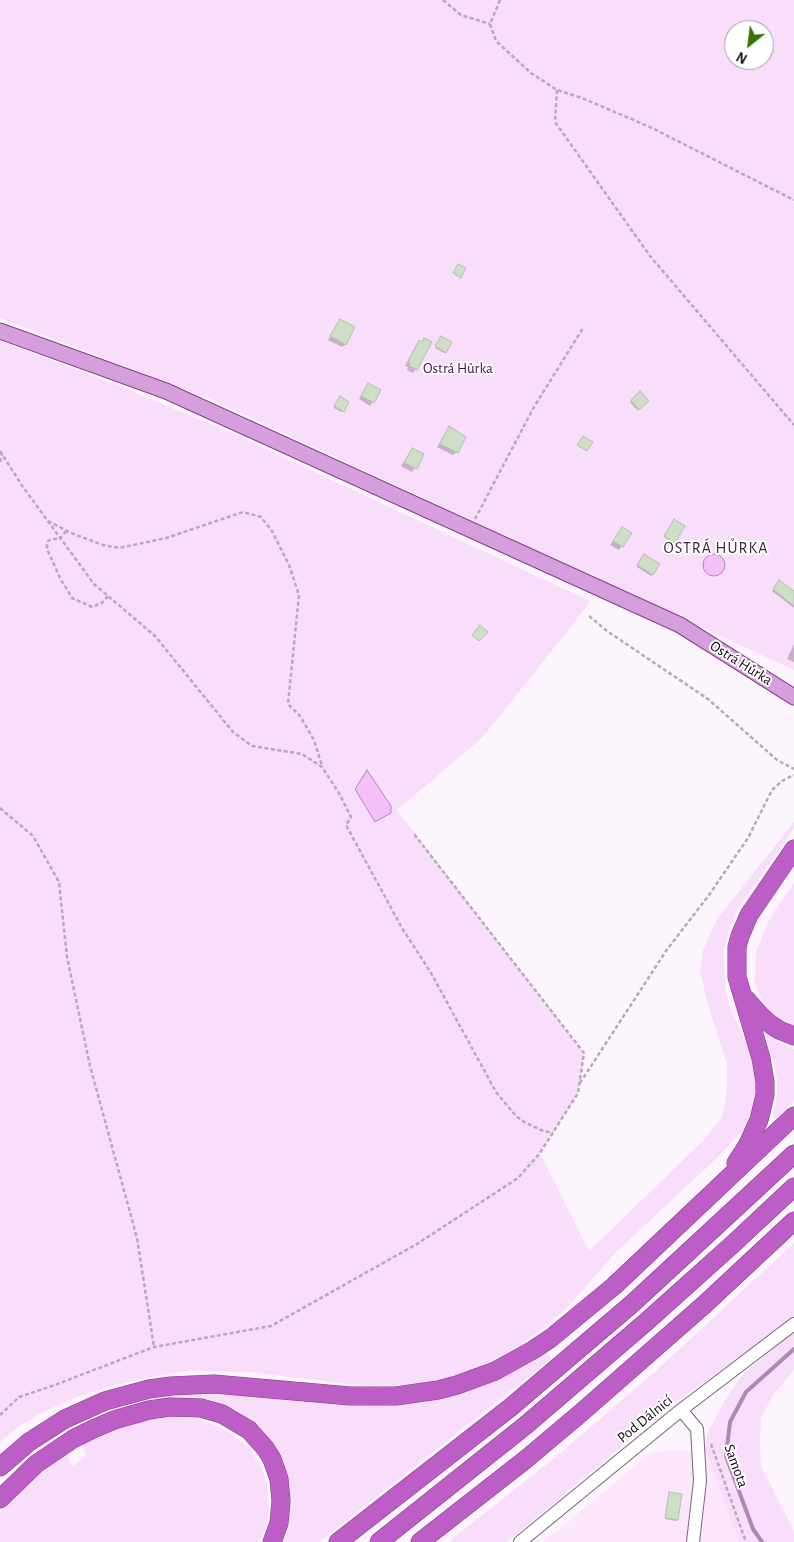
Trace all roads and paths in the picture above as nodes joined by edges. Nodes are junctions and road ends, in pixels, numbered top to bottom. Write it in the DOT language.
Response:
graph roads {
  1 [pos="443,0"];
  2 [pos="500,0"];
  3 [pos="490,24"];
  4 [pos="557,90"];
  5 [pos="794,200"];
  6 [pos="583,328"];
  7 [pos="0,331"];
  8 [pos="794,425"];
  9 [pos="1,453"];
  10 [pos="0,462"];
  11 [pos="47,520"];
  12 [pos="470,529"];
  13 [pos="66,531"];
  14 [pos="60,539"];
  15 [pos="108,596"];
  16 [pos="589,616"];
  17 [pos="794,697"];
  18 [pos="322,767"];
  19 [pos="794,769"];
  20 [pos="794,775"];
  21 [pos="0,808"];
  22 [pos="414,834"];
  23 [pos="794,849"];
  24 [pos="739,987"];
  25 [pos="794,1036"];
  26 [pos="579,1084"];
  27 [pos="794,1116"];
  28 [pos="552,1133"];
  29 [pos="794,1154"];
  30 [pos="794,1187"];
  31 [pos="719,1188"];
  32 [pos="794,1221"];
  33 [pos="794,1324"];
  34 [pos="154,1347"];
  35 [pos="681,1410"];
  36 [pos="0,1415"];
  37 [pos="696,1429"];
  38 [pos="0,1467"];
  39 [pos="0,1499"];
  40 [pos="272,1542"];
  41 [pos="338,1542"];
  42 [pos="379,1542"];
  43 [pos="420,1542"];
  44 [pos="520,1542"];
  45 [pos="693,1542"];
  46 [pos="746,1542"];
  1 -- 3 [label="path"];
  2 -- 3 [label="path"];
  3 -- 4 [label="path"];
  4 -- 5 [label="path"];
  4 -- 8 [label="path"];
  6 -- 12 [label="path"];
  7 -- 12 [label="main road, Ostrá Hůrka"];
  9 -- 10 [label="path"];
  9 -- 11 [label="path"];
  11 -- 13 [label="path"];
  11 -- 14 [label="path"];
  12 -- 17 [label="main road, Ostrá Hůrka"];
  13 -- 14 [label="path"];
  13 -- 18 [label="path"];
  14 -- 15 [label="path"];
  14 -- 15 [label="path"];
  15 -- 18 [label="path"];
  16 -- 19 [label="path"];
  18 -- 28 [label="path"];
  20 -- 26 [label="path"];
  21 -- 34 [label="path"];
  22 -- 26 [label="path"];
  23 -- 24 [label="highway"];
  24 -- 25 [label="highway"];
  24 -- 31 [label="highway"];
  26 -- 28 [label="path"];
  27 -- 31 [label="highway"];
  28 -- 34 [label="path"];
  29 -- 41 [label="highway"];
  30 -- 42 [label="highway"];
  31 -- 38 [label="highway"];
  32 -- 43 [label="highway"];
  33 -- 35 [label="street, Pod Dálnicí"];
  34 -- 36 [label="path"];
  35 -- 37 [label="street"];
  35 -- 44 [label="street, Pod Dálnicí"];
  37 -- 45 [label="street"];
  37 -- 46 [label="path, Samota"];
  39 -- 40 [label="highway"];
}
